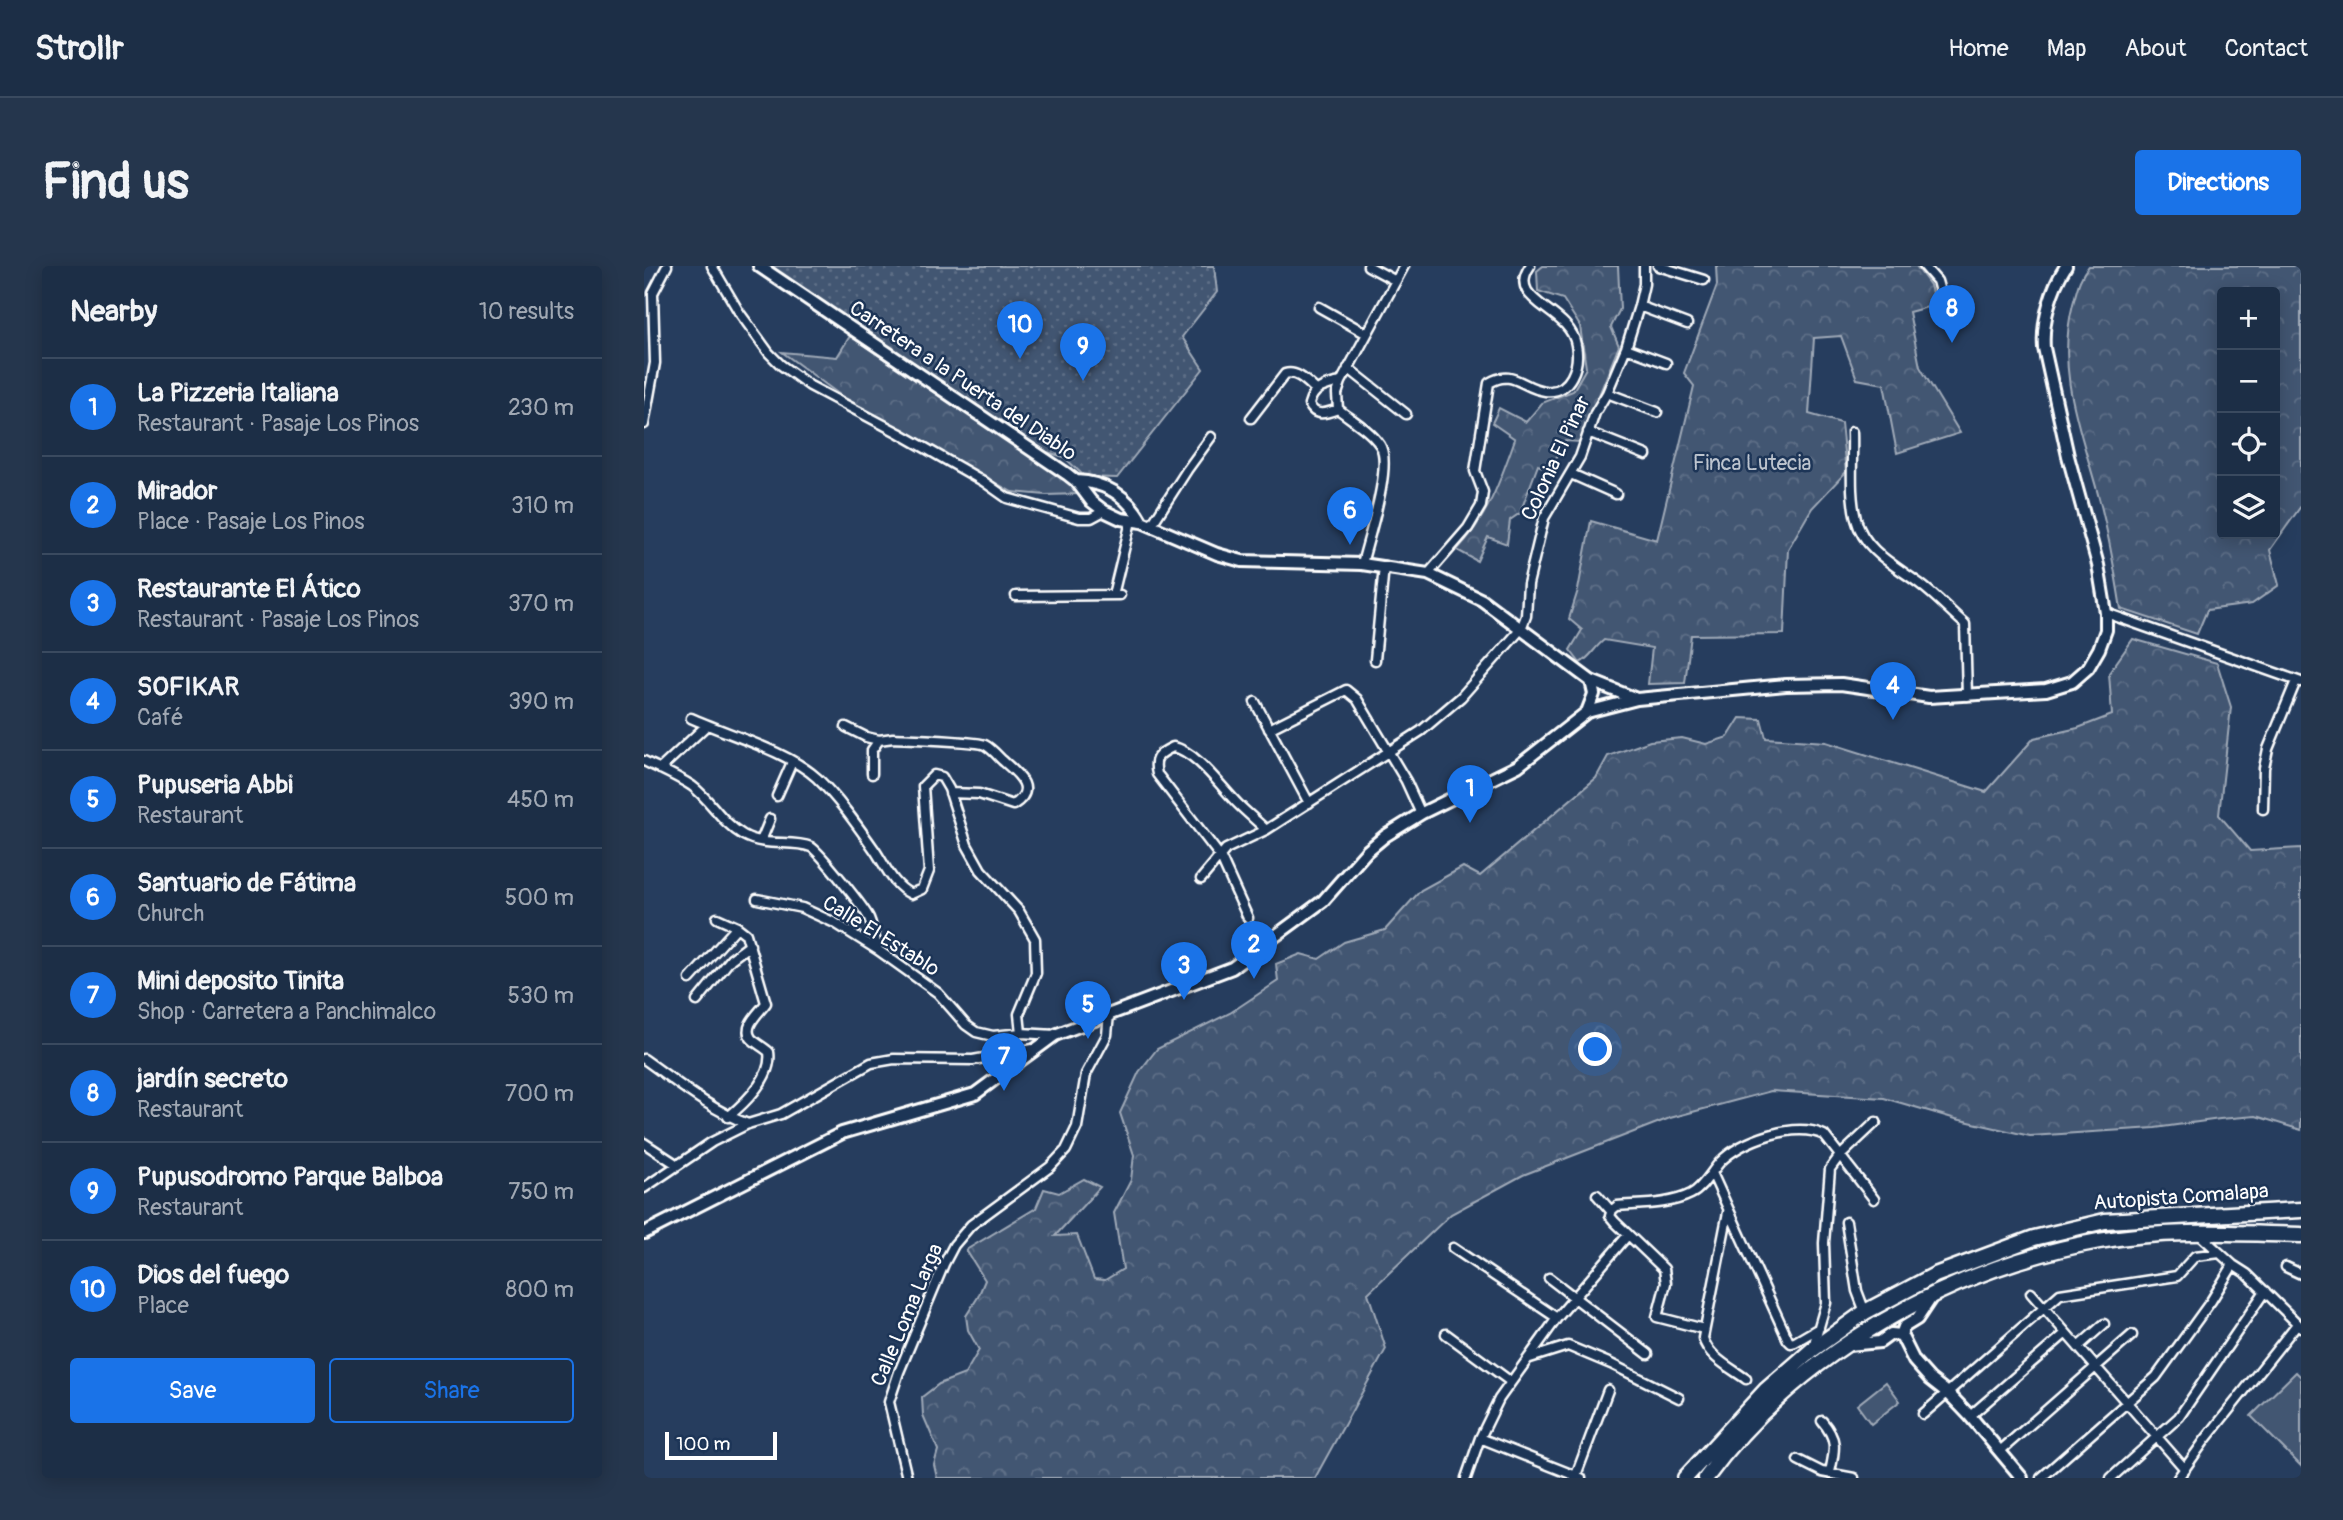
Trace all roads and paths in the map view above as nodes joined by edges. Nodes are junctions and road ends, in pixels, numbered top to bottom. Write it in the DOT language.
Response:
graph roads {
  1 [pos="667,266"];
  2 [pos="712,266"];
  3 [pos="759,266"];
  4 [pos="1368,266"];
  5 [pos="1404,266"];
  6 [pos="1530,266"];
  7 [pos="1644,266"];
  8 [pos="1658,266"];
  9 [pos="1924,266"];
  10 [pos="2066,266"];
  11 [pos="1704,280"];
  12 [pos="1396,281"];
  13 [pos="1639,306"];
  14 [pos="1319,307"];
  15 [pos="1964,310"];
  16 [pos="1687,324"];
  17 [pos="1367,334"];
  18 [pos="1626,348"];
  19 [pos="1666,363"];
  20 [pos="1348,368"];
  21 [pos="1341,382"];
  22 [pos="1316,390"];
  23 [pos="1607,393"];
  24 [pos="1338,409"];
  25 [pos="1657,412"];
  26 [pos="1406,414"];
  27 [pos="1251,418"];
  28 [pos="644,424"];
  29 [pos="1588,432"];
  30 [pos="1852,432"];
  31 [pos="1211,437"];
  32 [pos="1646,455"];
  33 [pos="1571,474"];
  34 [pos="1076,481"];
  35 [pos="1616,495"];
  36 [pos="1104,511"];
  37 [pos="1141,523"];
  38 [pos="1362,564"];
  39 [pos="1384,566"];
  40 [pos="1428,574"];
  41 [pos="1016,596"];
  42 [pos="2106,614"];
  43 [pos="1521,628"];
  44 [pos="1375,660"];
  45 [pos="1591,681"];
  46 [pos="2299,681"];
  47 [pos="1967,696"];
  48 [pos="1637,699"];
  49 [pos="1255,702"];
  50 [pos="1587,712"];
  51 [pos="691,718"];
  52 [pos="707,725"];
  53 [pos="846,727"];
  54 [pos="1269,729"];
  55 [pos="879,740"];
  56 [pos="1389,752"];
  57 [pos="644,761"];
  58 [pos="792,761"];
  59 [pos="660,769"];
  60 [pos="872,774"];
  61 [pos="950,793"];
  62 [pos="777,796"];
  63 [pos="1309,803"];
  64 [pos="2263,809"];
  65 [pos="1420,814"];
  66 [pos="770,819"];
  67 [pos="1266,830"];
  68 [pos="761,841"];
  69 [pos="1220,856"];
  70 [pos="1201,879"];
  71 [pos="757,899"];
  72 [pos="717,918"];
  73 [pos="1248,918"];
  74 [pos="737,927"];
  75 [pos="750,946"];
  76 [pos="878,950"];
  77 [pos="690,979"];
  78 [pos="697,1001"];
  79 [pos="1109,1014"];
  80 [pos="1021,1033"];
  81 [pos="1055,1035"];
  82 [pos="1015,1057"];
  83 [pos="644,1059"];
  84 [pos="728,1117"];
  85 [pos="1876,1122"];
  86 [pos="748,1124"];
  87 [pos="644,1143"];
  88 [pos="1841,1155"];
  89 [pos="676,1164"];
  90 [pos="1712,1173"];
  91 [pos="644,1188"];
  92 [pos="1597,1195"];
  93 [pos="1874,1199"];
  94 [pos="2301,1210"];
  95 [pos="1611,1211"];
  96 [pos="1728,1212"];
  97 [pos="1846,1222"];
  98 [pos="2197,1232"];
  99 [pos="644,1233"];
  100 [pos="2301,1235"];
  101 [pos="1628,1236"];
  102 [pos="1454,1248"];
  103 [pos="2220,1253"];
  104 [pos="2233,1265"];
  105 [pos="2286,1267"];
  106 [pos="2301,1274"];
  107 [pos="1549,1278"];
  108 [pos="2264,1291"];
  109 [pos="2031,1293"];
  110 [pos="1934,1295"];
  111 [pos="1574,1297"];
  112 [pos="2044,1308"];
  113 [pos="1865,1312"];
  114 [pos="1557,1318"];
  115 [pos="2104,1324"];
  116 [pos="2299,1325"];
  117 [pos="1819,1328"];
  118 [pos="1704,1329"];
  119 [pos="1446,1334"];
  120 [pos="2066,1334"];
  121 [pos="1901,1335"];
  122 [pos="2132,1335"];
  123 [pos="1847,1345"];
  124 [pos="2078,1347"];
  125 [pos="1812,1350"];
  126 [pos="1648,1354"];
  127 [pos="1530,1358"];
  128 [pos="2095,1367"];
  129 [pos="1746,1379"];
  130 [pos="1511,1382"];
  131 [pos="1608,1390"];
  132 [pos="1949,1394"];
  133 [pos="1679,1398"];
  134 [pos="2127,1403"];
  135 [pos="1923,1414"];
  136 [pos="1970,1416"];
  137 [pos="1822,1422"];
  138 [pos="2157,1437"];
  139 [pos="1480,1438"];
  140 [pos="2000,1451"];
  141 [pos="1798,1460"];
  142 [pos="2185,1469"];
  143 [pos="1830,1472"];
  144 [pos="1577,1477"];
  145 [pos="908,1478"];
  146 [pos="1466,1478"];
  147 [pos="1685,1478"];
  148 [pos="1706,1478"];
  149 [pos="1854,1478"];
  150 [pos="2022,1478"];
  151 [pos="2041,1478"];
  152 [pos="2111,1478"];
  153 [pos="2178,1478"];
  1 -- 28 [label="street"];
  2 -- 36 [label="street"];
  3 -- 34 [label="main road, Carretera a la Puerta del Diablo"];
  4 -- 12 [label="street"];
  5 -- 12 [label="street"];
  6 -- 40 [label="street"];
  7 -- 13 [label="street, Colonia El Pinar"];
  8 -- 11 [label="street"];
  9 -- 15 [label="street"];
  10 -- 42 [label="main road"];
  12 -- 17 [label="street"];
  13 -- 16 [label="street"];
  13 -- 18 [label="street, Colonia El Pinar"];
  14 -- 17 [label="street"];
  17 -- 20 [label="street"];
  18 -- 19 [label="street"];
  18 -- 23 [label="street, Colonia El Pinar"];
  20 -- 21 [label="street"];
  20 -- 26 [label="street"];
  21 -- 22 [label="street"];
  21 -- 24 [label="street"];
  22 -- 24 [label="street"];
  22 -- 27 [label="street"];
  23 -- 25 [label="street"];
  23 -- 29 [label="street, Colonia El Pinar"];
  24 -- 38 [label="street"];
  29 -- 32 [label="street"];
  29 -- 33 [label="street, Colonia El Pinar"];
  30 -- 47 [label="street"];
  31 -- 37 [label="street"];
  33 -- 35 [label="street"];
  33 -- 43 [label="street, Colonia El Pinar"];
  34 -- 36 [label="main road, Carretera a la Puerta del Diablo"];
  34 -- 37 [label="main road, Carretera a la Puerta del Diablo"];
  36 -- 37 [label="main road, Carretera a la Puerta del Diablo"];
  37 -- 38 [label="main road, Carretera a la Puerta del Diablo"];
  37 -- 41 [label="street"];
  38 -- 39 [label="main road, Carretera a la Puerta del Diablo"];
  39 -- 40 [label="main road, Carretera a la Puerta del Diablo"];
  39 -- 44 [label="street"];
  40 -- 43 [label="main road, Carretera a la Puerta del Diablo"];
  42 -- 46 [label="street"];
  42 -- 47 [label="main road"];
  43 -- 45 [label="main road, Carretera a la Puerta del Diablo"];
  43 -- 56 [label="street"];
  45 -- 48 [label="main road, Carretera a la Puerta del Diablo"];
  45 -- 50 [label="main road"];
  46 -- 64 [label="street"];
  47 -- 48 [label="main road"];
  48 -- 50 [label="main road"];
  49 -- 54 [label="street"];
  50 -- 65 [label="main road"];
  51 -- 52 [label="street"];
  52 -- 58 [label="street"];
  52 -- 59 [label="street"];
  53 -- 55 [label="street"];
  54 -- 56 [label="street"];
  54 -- 63 [label="street"];
  55 -- 60 [label="street"];
  55 -- 61 [label="street"];
  56 -- 63 [label="street"];
  56 -- 65 [label="street"];
  57 -- 59 [label="street"];
  58 -- 61 [label="street"];
  58 -- 62 [label="street"];
  59 -- 68 [label="street"];
  61 -- 80 [label="street"];
  63 -- 67 [label="street"];
  65 -- 79 [label="main road"];
  66 -- 68 [label="street"];
  67 -- 69 [label="street"];
  67 -- 69 [label="street"];
  68 -- 76 [label="street"];
  69 -- 70 [label="street"];
  69 -- 73 [label="street"];
  71 -- 76 [label="street, Calle El Establo"];
  72 -- 74 [label="street"];
  74 -- 75 [label="street"];
  74 -- 77 [label="street"];
  75 -- 78 [label="street"];
  75 -- 84 [label="street"];
  76 -- 80 [label="street, Calle El Establo"];
  79 -- 81 [label="main road"];
  79 -- 145 [label="street, Calle Loma Larga"];
  80 -- 81 [label="street, Calle El Establo"];
  81 -- 82 [label="main road"];
  82 -- 86 [label="street"];
  82 -- 99 [label="main road"];
  83 -- 84 [label="street"];
  84 -- 86 [label="street"];
  85 -- 88 [label="street"];
  86 -- 89 [label="street"];
  87 -- 89 [label="street"];
  88 -- 90 [label="street"];
  88 -- 93 [label="street"];
  88 -- 117 [label="street"];
  89 -- 91 [label="street"];
  90 -- 95 [label="street"];
  90 -- 96 [label="street"];
  92 -- 95 [label="street"];
  94 -- 113 [label="highway, Autopista Comalapa"];
  95 -- 101 [label="street"];
  96 -- 117 [label="street"];
  96 -- 118 [label="street"];
  97 -- 113 [label="street"];
  98 -- 100 [label="highway, Autopista Comalapa"];
  98 -- 103 [label="street"];
  98 -- 110 [label="highway, Autopista Comalapa"];
  101 -- 111 [label="street"];
  101 -- 118 [label="street"];
  102 -- 114 [label="street"];
  103 -- 104 [label="street"];
  103 -- 112 [label="street"];
  104 -- 108 [label="street"];
  104 -- 134 [label="street"];
  105 -- 106 [label="street"];
  107 -- 111 [label="street"];
  108 -- 116 [label="street"];
  108 -- 138 [label="street"];
  109 -- 112 [label="street"];
  110 -- 121 [label="main road"];
  110 -- 123 [label="highway, Autopista Comalapa"];
  111 -- 114 [label="street"];
  111 -- 126 [label="street"];
  112 -- 120 [label="street"];
  112 -- 132 [label="street"];
  113 -- 125 [label="highway, Autopista Comalapa"];
  114 -- 127 [label="street"];
  115 -- 124 [label="street"];
  116 -- 142 [label="street"];
  117 -- 125 [label="street"];
  118 -- 129 [label="street"];
  119 -- 130 [label="street"];
  120 -- 124 [label="street"];
  120 -- 136 [label="street"];
  121 -- 123 [label="main road"];
  121 -- 132 [label="main road"];
  122 -- 128 [label="street"];
  123 -- 148 [label="highway, Autopista Comalapa"];
  124 -- 128 [label="street"];
  125 -- 147 [label="highway, Autopista Comalapa"];
  127 -- 130 [label="street"];
  127 -- 133 [label="street"];
  128 -- 134 [label="street"];
  128 -- 140 [label="street"];
  130 -- 139 [label="street"];
  131 -- 144 [label="street"];
  132 -- 135 [label="street"];
  132 -- 136 [label="main road"];
  134 -- 138 [label="street"];
  134 -- 151 [label="street"];
  136 -- 140 [label="main road"];
  137 -- 143 [label="street"];
  138 -- 142 [label="street"];
  138 -- 152 [label="street"];
  139 -- 144 [label="street"];
  139 -- 146 [label="street"];
  140 -- 150 [label="main road"];
  141 -- 143 [label="street"];
  142 -- 153 [label="street"];
  143 -- 149 [label="street"];
}
